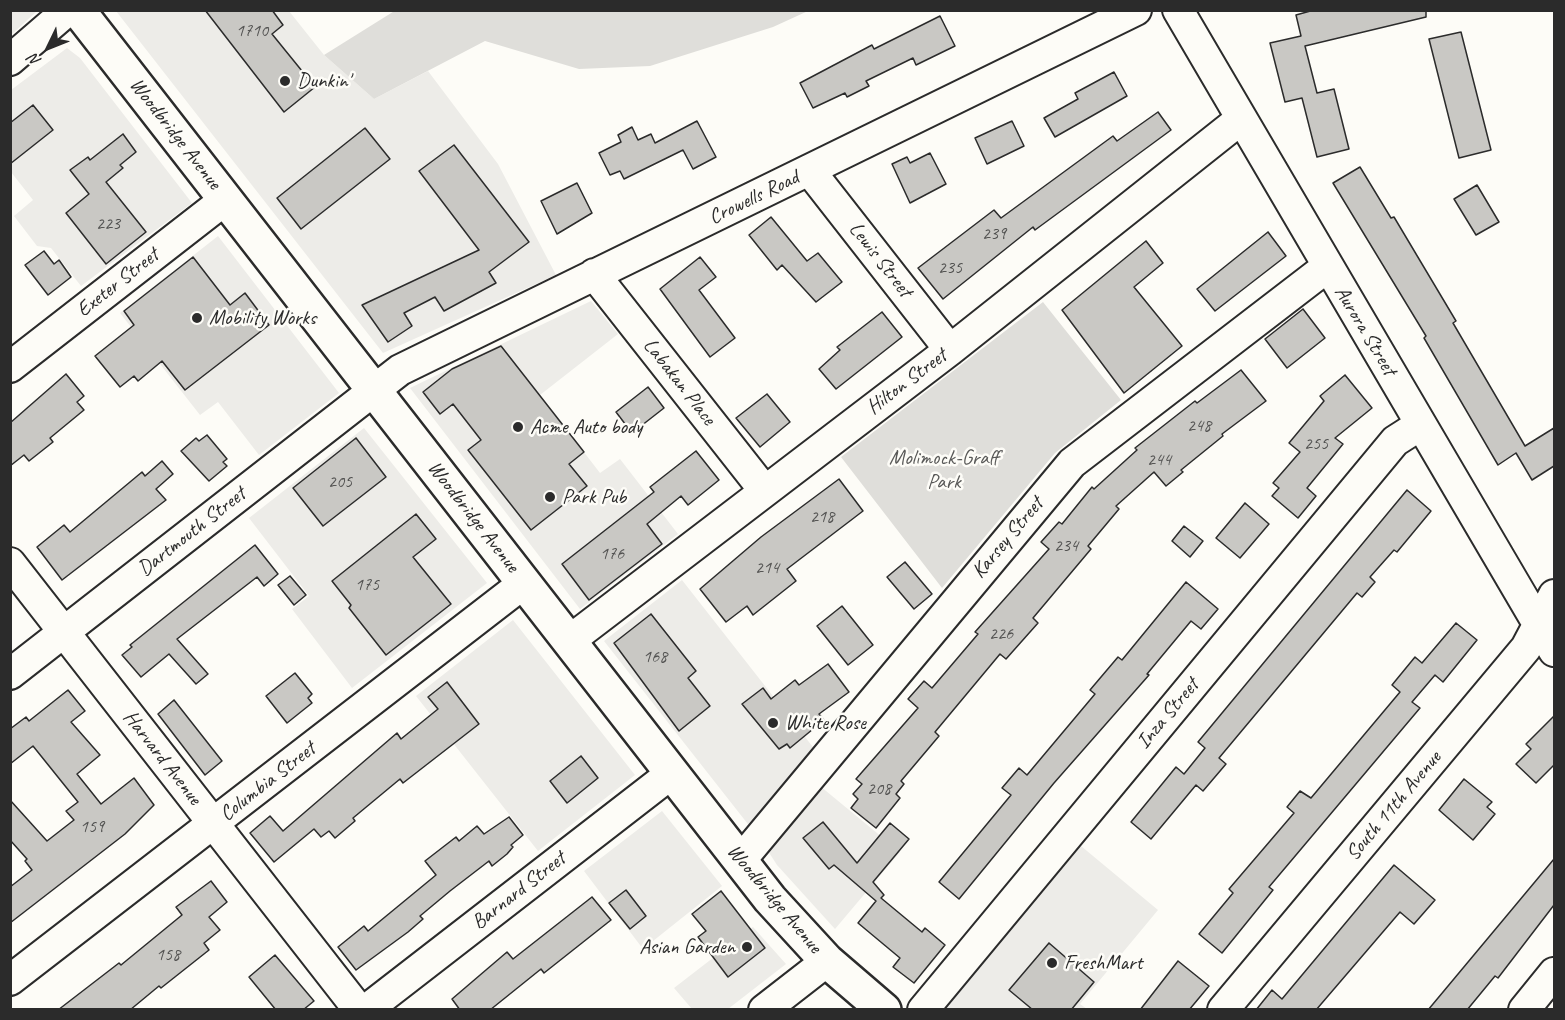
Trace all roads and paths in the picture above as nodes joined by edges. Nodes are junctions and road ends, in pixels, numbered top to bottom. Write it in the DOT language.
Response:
graph roads {
  1 [pos="68,10"];
  2 [pos="78,10"];
  3 [pos="1136,10"];
  4 [pos="1178,10"];
  5 [pos="10,60"];
  6 [pos="1241,119"];
  7 [pos="810,171"];
  8 [pos="226,199"];
  9 [pos="1327,267"];
  10 [pos="594,274"];
  11 [pos="950,350"];
  12 [pos="10,367"];
  13 [pos="374,390"];
  14 [pos="1420,426"];
  15 [pos="764,490"];
  16 [pos="10,563"];
  17 [pos="524,583"];
  18 [pos="1554,595"];
  19 [pos="1539,625"];
  20 [pos="64,633"];
  21 [pos="569,641"];
  22 [pos="1554,651"];
  23 [pos="10,674"];
  24 [pos="672,773"];
  25 [pos="214,824"];
  26 [pos="740,861"];
  27 [pos="827,961"];
  28 [pos="1554,973"];
  29 [pos="10,980"];
  30 [pos="359,1010"];
  31 [pos="366,1010"];
  32 [pos="764,1010"];
  33 [pos="884,1010"];
  34 [pos="923,1010"];
  35 [pos="1223,1010"];
  36 [pos="1524,1010"];
  1 -- 5 [label="street"];
  2 -- 8 [label="main road, Woodbridge Avenue"];
  3 -- 7 [label="street, Crowells Road"];
  4 -- 6 [label="street, Aurora Street"];
  6 -- 9 [label="street, Aurora Street"];
  6 -- 11 [label="street, Hilton Street"];
  7 -- 10 [label="street, Crowells Road"];
  7 -- 11 [label="street, Lewis Street"];
  8 -- 12 [label="street, Exeter Street"];
  8 -- 13 [label="main road, Woodbridge Avenue"];
  9 -- 14 [label="street, Aurora Street"];
  9 -- 26 [label="street, Karsey Street"];
  10 -- 13 [label="street, Crowells Road"];
  10 -- 15 [label="street, Labakan Place"];
  11 -- 15 [label="street, Hilton Street"];
  13 -- 17 [label="main road, Woodbridge Avenue"];
  13 -- 20 [label="street, Dartmouth Street"];
  14 -- 19 [label="street, Aurora Street"];
  14 -- 34 [label="street, Inza Street"];
  15 -- 21 [label="street, Hilton Street"];
  16 -- 20 [label="street, Harvard Avenue"];
  17 -- 21 [label="main road, Woodbridge Avenue"];
  17 -- 25 [label="street, Columbia Street"];
  18 -- 19 [label="street, South 11th Avenue"];
  19 -- 22 [label="street, Aurora Street"];
  19 -- 35 [label="street, South 11th Avenue"];
  20 -- 23 [label="street, Dartmouth Street"];
  20 -- 25 [label="street, Harvard Avenue"];
  21 -- 24 [label="main road, Woodbridge Avenue"];
  24 -- 26 [label="main road, Woodbridge Avenue"];
  24 -- 31 [label="street, Barnard Street"];
  25 -- 29 [label="street, Columbia Street"];
  25 -- 30 [label="street, Harvard Avenue"];
  26 -- 27 [label="main road, Woodbridge Avenue"];
  27 -- 32 [label="street"];
  27 -- 33 [label="main road, Woodbridge Avenue"];
  28 -- 36 [label="street"];
}
